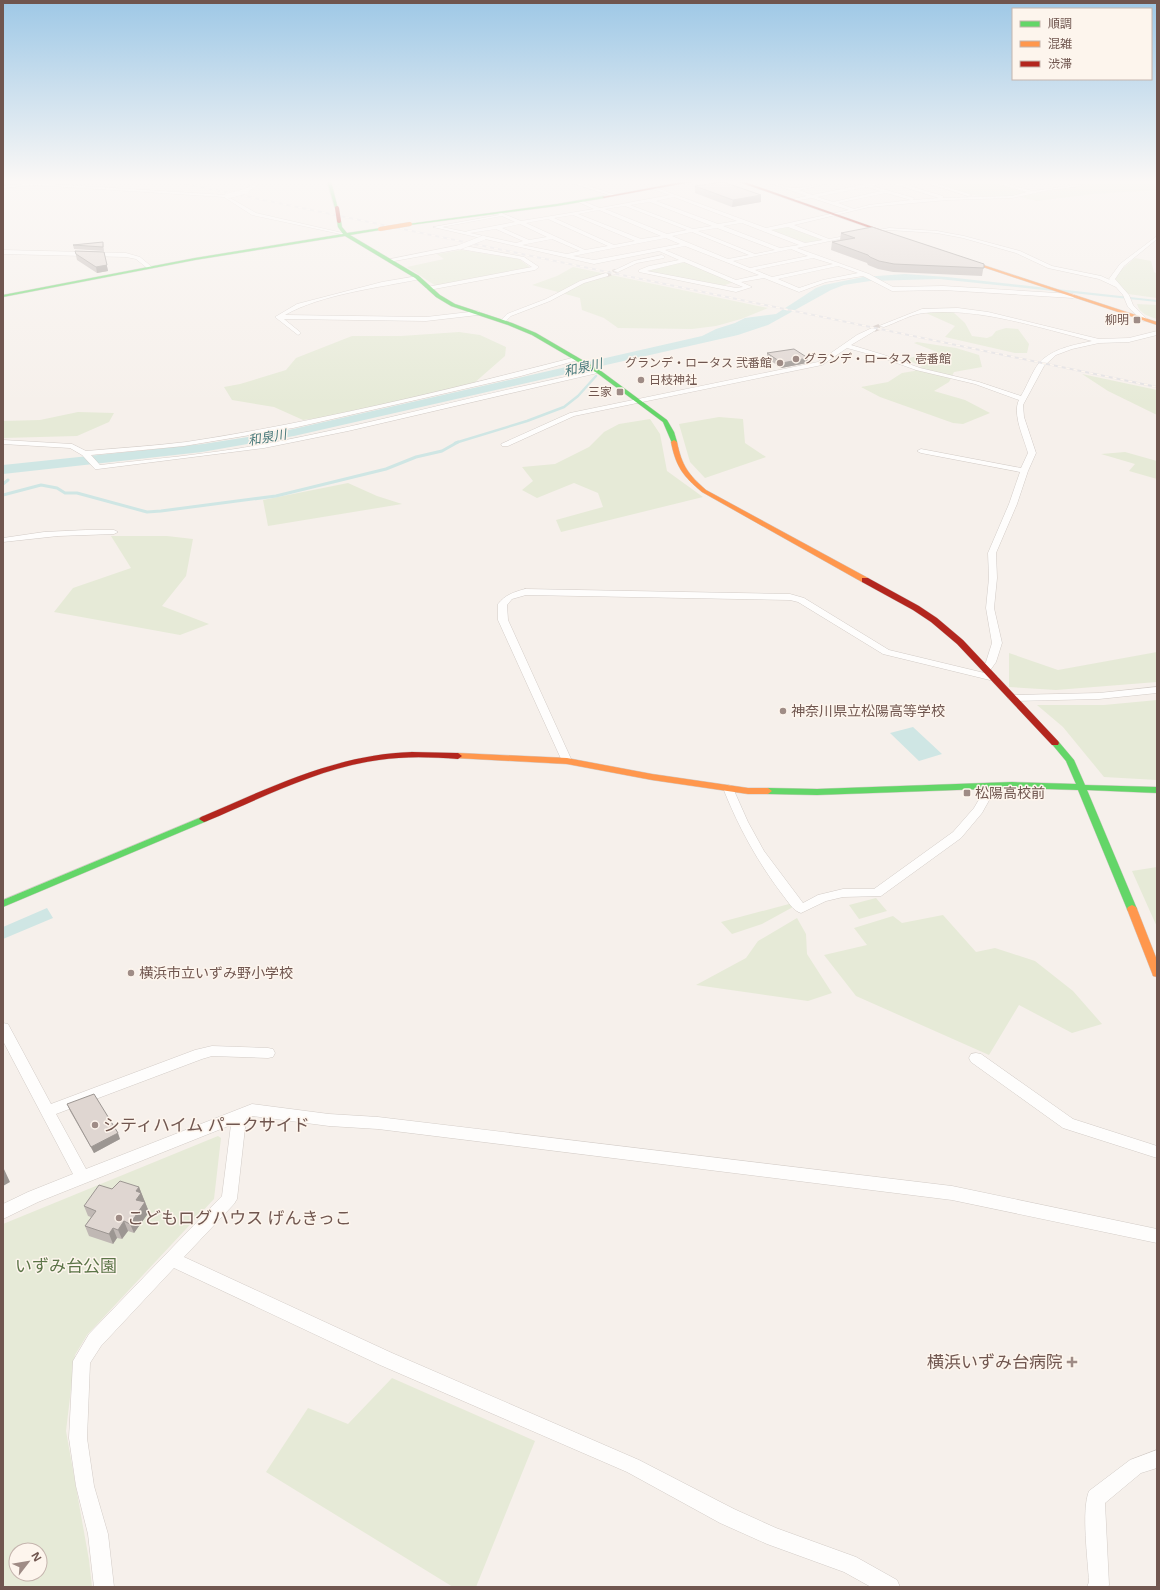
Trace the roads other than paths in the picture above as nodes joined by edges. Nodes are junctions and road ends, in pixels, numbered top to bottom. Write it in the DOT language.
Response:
graph roads {
  1 [pos="127,255"];
  2 [pos="219,255"];
  3 [pos="380,255"];
  4 [pos="415,255"];
  5 [pos="506,255"];
  6 [pos="562,255"];
  7 [pos="569,255"];
  8 [pos="628,255"];
  9 [pos="672,255"];
  10 [pos="673,255"];
  11 [pos="713,255"];
  12 [pos="754,255"];
  13 [pos="952,255"];
  14 [pos="1025,255"];
  15 [pos="1135,255"];
  16 [pos="565,256"];
  17 [pos="814,256"];
  18 [pos="388,260"];
  19 [pos="684,260"];
  20 [pos="727,261"];
  21 [pos="837,264"];
  22 [pos="149,267"];
  23 [pos="749,270"];
  24 [pos="616,271"];
  25 [pos="606,275"];
  26 [pos="865,275"];
  27 [pos="764,276"];
  28 [pos="418,278"];
  29 [pos="772,279"];
  30 [pos="735,282"];
  31 [pos="1118,286"];
  32 [pos="429,288"];
  33 [pos="1070,295"];
  34 [pos="3,296"];
  35 [pos="478,313"];
  36 [pos="278,318"];
  37 [pos="503,321"];
  38 [pos="1153,323"];
  39 [pos="882,326"];
  40 [pos="874,330"];
  41 [pos="298,333"];
  42 [pos="1157,333"];
  43 [pos="1099,341"];
  44 [pos="846,346"];
  45 [pos="579,361"];
  46 [pos="595,370"];
  47 [pos="1024,399"];
  48 [pos="636,400"];
  49 [pos="256,434"];
  50 [pos="3,442"];
  51 [pos="260,442"];
  52 [pos="505,444"];
  53 [pos="921,451"];
  54 [pos="88,455"];
  55 [pos="1024,471"];
  56 [pos="114,532"];
  57 [pos="3,540"];
  58 [pos="986,670"];
  59 [pos="994,678"];
  60 [pos="1157,690"];
  61 [pos="1012,698"];
  62 [pos="567,761"];
  63 [pos="992,786"];
  64 [pos="1080,787"];
  65 [pos="728,788"];
  66 [pos="1157,790"];
  67 [pos="3,904"];
  68 [pos="1156,969"];
  69 [pos="3,1028"];
  70 [pos="268,1053"];
  71 [pos="976,1058"];
  72 [pos="47,1111"];
  73 [pos="239,1115"];
  74 [pos="1157,1152"];
  75 [pos="83,1178"];
  76 [pos="3,1212"];
  77 [pos="1157,1236"];
  78 [pos="172,1259"];
  79 [pos="1157,1459"];
  80 [pos="104,1587"];
  81 [pos="890,1587"];
  82 [pos="1097,1587"];
  1 -- 22 [label="street"];
  2 -- 22 [label="street"];
  3 -- 18 [label="street"];
  4 -- 18 [label="street"];
  5 -- 32 [label="street"];
  6 -- 16 [label="street"];
  7 -- 16 [label="street"];
  8 -- 16 [label="street"];
  9 -- 24 [label="street"];
  10 -- 19 [label="street"];
  11 -- 20 [label="street"];
  12 -- 20 [label="street"];
  13 -- 33 [label="street"];
  14 -- 31 [label="street"];
  15 -- 31 [label="street"];
  17 -- 21 [label="street"];
  17 -- 23 [label="street"];
  18 -- 28 [label="street"];
  19 -- 30 [label="street"];
  19 -- 30 [label="street"];
  20 -- 23 [label="street"];
  21 -- 26 [label="street"];
  21 -- 29 [label="street"];
  22 -- 34 [label="street"];
  23 -- 27 [label="street"];
  25 -- 37 [label="street"];
  26 -- 29 [label="street"];
  26 -- 33 [label="street"];
  27 -- 29 [label="street"];
  27 -- 30 [label="street"];
  28 -- 32 [label="street"];
  28 -- 36 [label="street"];
  31 -- 38 [label="street"];
  32 -- 35 [label="street"];
  33 -- 38 [label="street"];
  35 -- 36 [label="street"];
  35 -- 37 [label="street"];
  36 -- 41 [label="street"];
  37 -- 45 [label="street"];
  39 -- 43 [label="street"];
  40 -- 44 [label="street"];
  42 -- 43 [label="street"];
  43 -- 47 [label="street"];
  44 -- 47 [label="street"];
  44 -- 48 [label="street"];
  45 -- 46 [label="street"];
  45 -- 49 [label="street"];
  46 -- 48 [label="street"];
  46 -- 54 [label="street"];
  47 -- 55 [label="street"];
  48 -- 52 [label="street"];
  48 -- 58 [label="street"];
  49 -- 51 [label="street"];
  49 -- 54 [label="street"];
  50 -- 54 [label="street"];
  53 -- 55 [label="street"];
  55 -- 58 [label="street"];
  56 -- 57 [label="street"];
  58 -- 59 [label="street"];
  59 -- 61 [label="street"];
  59 -- 62 [label="street"];
  60 -- 61 [label="street"];
  61 -- 64 [label="street"];
  62 -- 65 [label="street"];
  62 -- 67 [label="street"];
  63 -- 64 [label="street"];
  63 -- 65 [label="street"];
  63 -- 65 [label="street"];
  64 -- 66 [label="street"];
  64 -- 68 [label="street"];
  69 -- 72 [label="street"];
  70 -- 72 [label="street"];
  71 -- 74 [label="street"];
  72 -- 75 [label="street"];
  73 -- 75 [label="street"];
  73 -- 77 [label="street"];
  73 -- 78 [label="street"];
  75 -- 76 [label="street"];
  78 -- 80 [label="street"];
  78 -- 81 [label="street"];
  79 -- 82 [label="street"];
}
